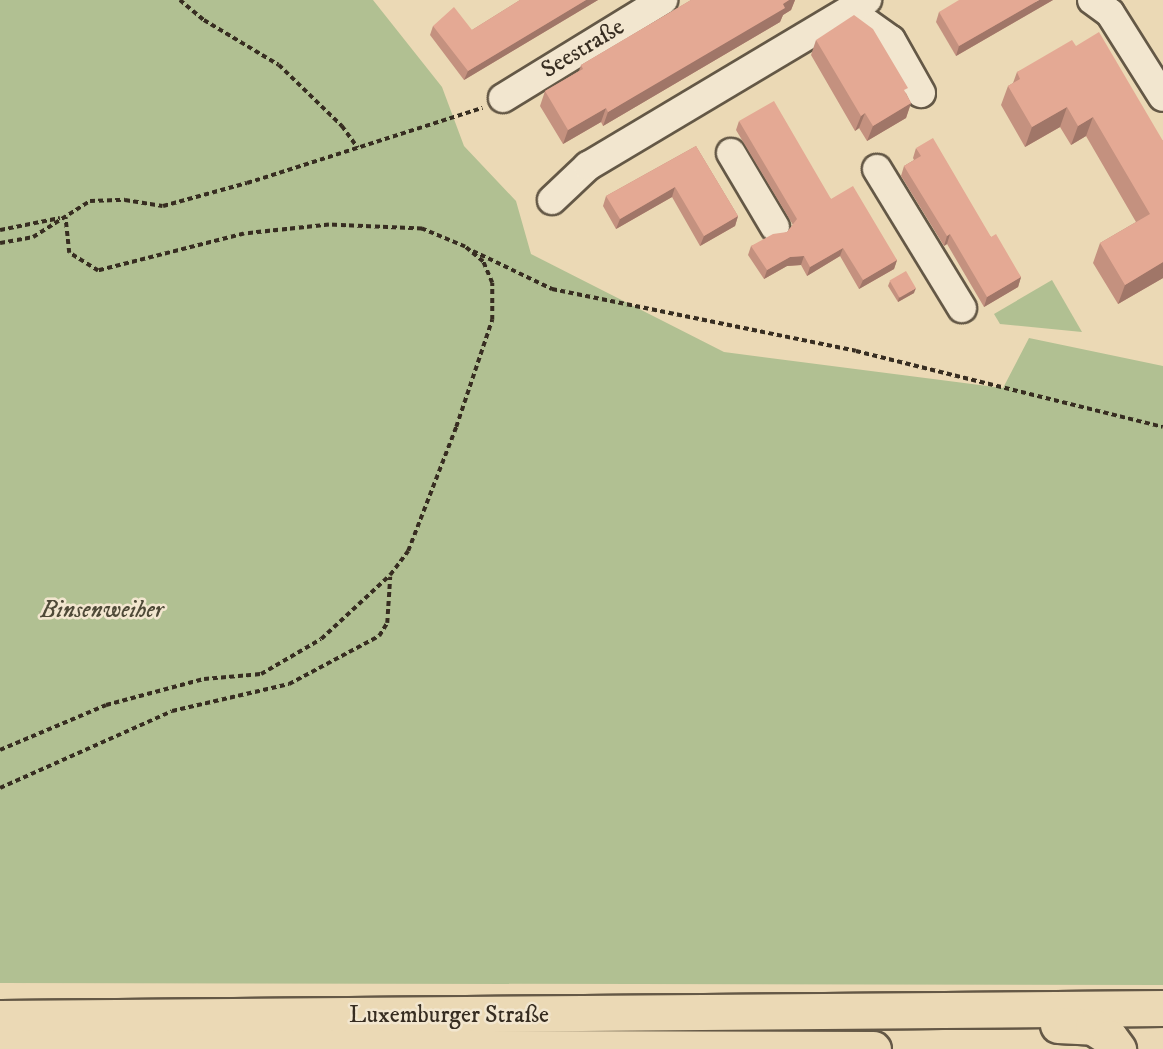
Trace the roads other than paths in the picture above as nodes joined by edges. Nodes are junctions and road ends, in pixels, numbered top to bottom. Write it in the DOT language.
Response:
graph roads {
  1 [pos="663,0"];
  2 [pos="1092,0"];
  3 [pos="859,5"];
  4 [pos="921,93"];
  5 [pos="1163,97"];
  6 [pos="503,98"];
  7 [pos="731,153"];
  8 [pos="877,169"];
  9 [pos="552,200"];
  10 [pos="775,227"];
  11 [pos="962,308"];
  12 [pos="1163,1008"];
  13 [pos="898,1009"];
  14 [pos="0,1018"];
  15 [pos="1163,1030"];
  16 [pos="0,1047"];
  17 [pos="272,1047"];
  18 [pos="873,1049"];
  19 [pos="1119,1049"];
  1 -- 6 [label="street, Seestraße"];
  2 -- 5 [label="street"];
  3 -- 4 [label="street"];
  3 -- 9 [label="street"];
  7 -- 10 [label="street"];
  8 -- 11 [label="street"];
  12 -- 13 [label="main road"];
  13 -- 14 [label="main road, Luxemburger Straße"];
  13 -- 19 [label="main road"];
  15 -- 19 [label="main road"];
  16 -- 17 [label="main road, Luxemburger Straße"];
  17 -- 18 [label="main road, Luxemburger Straße"];
}
